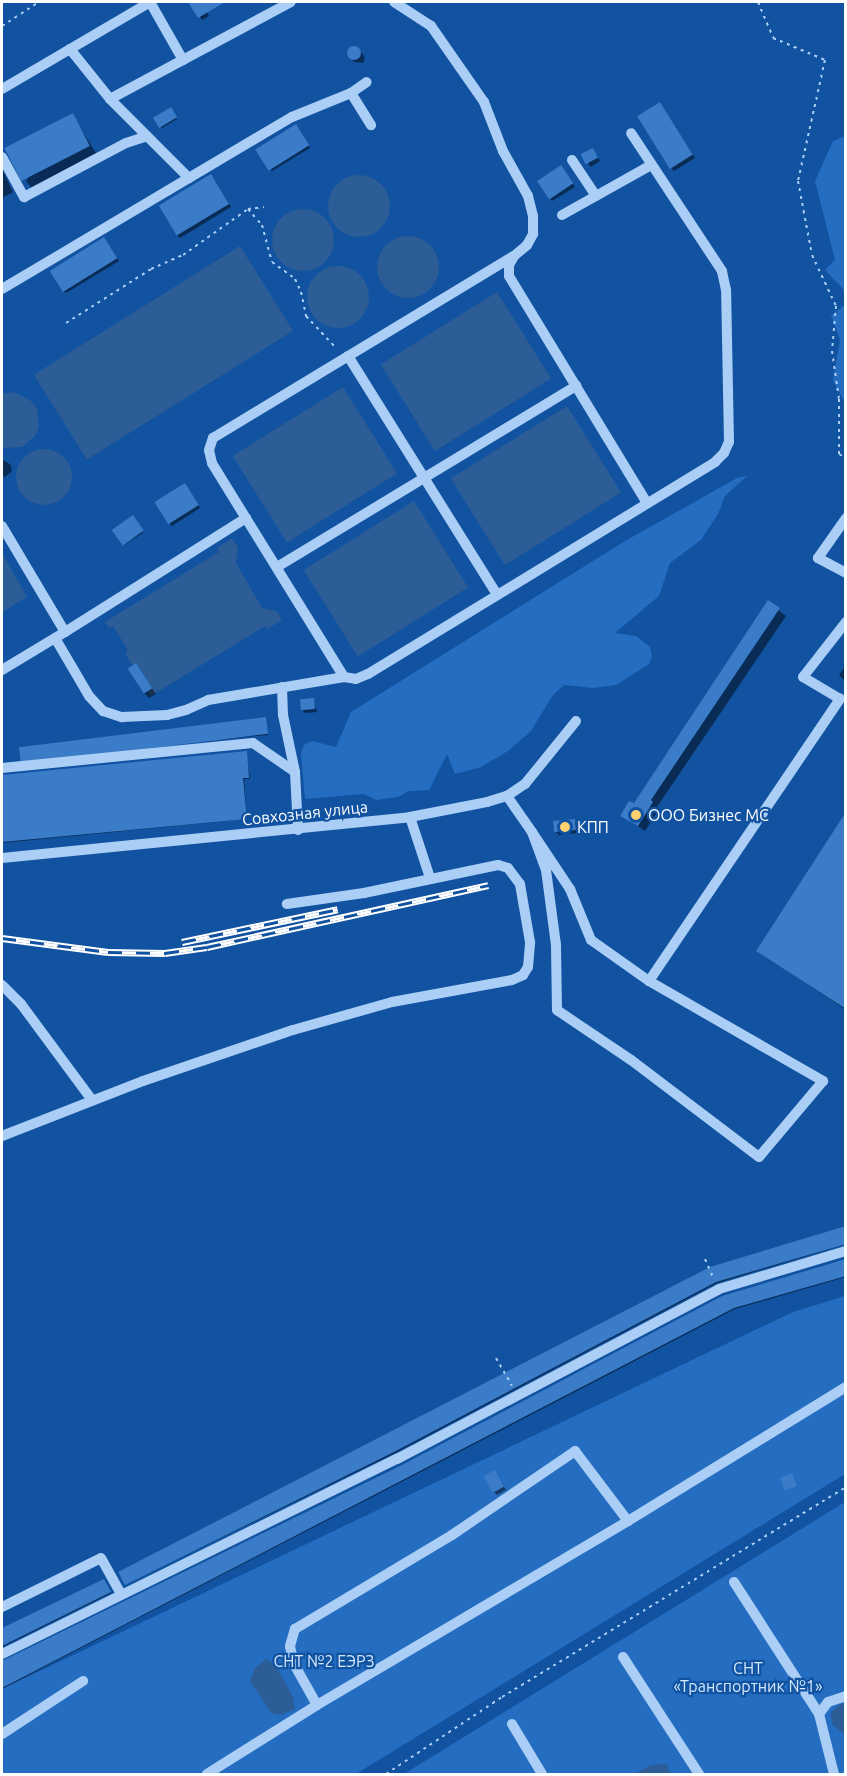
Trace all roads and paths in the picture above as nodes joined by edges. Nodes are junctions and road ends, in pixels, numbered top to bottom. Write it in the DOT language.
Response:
graph roads {
  1 [pos="39,2"];
  2 [pos="150,2"];
  3 [pos="291,2"];
  4 [pos="394,2"];
  5 [pos="758,2"];
  6 [pos="2,26"];
  7 [pos="70,48"];
  8 [pos="183,60"];
  9 [pos="367,82"];
  10 [pos="2,89"];
  11 [pos="351,93"];
  12 [pos="110,99"];
  13 [pos="371,125"];
  14 [pos="631,133"];
  15 [pos="147,136"];
  16 [pos="2,157"];
  17 [pos="572,159"];
  18 [pos="651,165"];
  19 [pos="189,178"];
  20 [pos="596,196"];
  21 [pos="264,207"];
  22 [pos="248,209"];
  23 [pos="562,215"];
  24 [pos="514,256"];
  25 [pos="486,273"];
  26 [pos="509,276"];
  27 [pos="2,289"];
  28 [pos="66,323"];
  29 [pos="348,356"];
  30 [pos="576,386"];
  31 [pos="846,458"];
  32 [pos="424,478"];
  33 [pos="647,503"];
  34 [pos="246,518"];
  35 [pos="846,518"];
  36 [pos="2,526"];
  37 [pos="277,567"];
  38 [pos="846,573"];
  39 [pos="497,594"];
  40 [pos="846,622"];
  41 [pos="60,635"];
  42 [pos="2,670"];
  43 [pos="344,677"];
  44 [pos="282,687"];
  45 [pos="576,721"];
  46 [pos="2,768"];
  47 [pos="295,772"];
  48 [pos="507,796"];
  49 [pos="410,817"];
  50 [pos="298,830"];
  51 [pos="532,832"];
  52 [pos="2,858"];
  53 [pos="430,878"];
  54 [pos="287,904"];
  55 [pos="649,981"];
  56 [pos="2,985"];
  57 [pos="92,1100"];
  58 [pos="2,1136"];
  59 [pos="846,1251"];
  60 [pos="705,1259"];
  61 [pos="719,1289"];
  62 [pos="496,1358"];
  63 [pos="846,1387"];
  64 [pos="517,1394"];
  65 [pos="846,1487"];
  66 [pos="628,1521"];
  67 [pos="734,1582"];
  68 [pos="121,1594"];
  69 [pos="2,1607"];
  70 [pos="2,1654"];
  71 [pos="623,1657"];
  72 [pos="83,1682"];
  73 [pos="846,1696"];
  74 [pos="316,1705"];
  75 [pos="819,1714"];
  76 [pos="512,1724"];
  77 [pos="2,1734"];
  78 [pos="694,1773"];
  79 [pos="207,1774"];
  80 [pos="387,1774"];
  81 [pos="542,1774"];
  82 [pos="834,1774"];
  1 -- 6 [label="path"];
  2 -- 7 [label="street"];
  2 -- 8 [label="street"];
  3 -- 8 [label="street"];
  4 -- 24 [label="street"];
  5 -- 31 [label="path"];
  7 -- 10 [label="street"];
  7 -- 12 [label="street"];
  8 -- 12 [label="street"];
  9 -- 11 [label="street"];
  11 -- 13 [label="street"];
  11 -- 19 [label="street"];
  12 -- 15 [label="street"];
  14 -- 18 [label="street"];
  15 -- 16 [label="street"];
  15 -- 19 [label="street"];
  17 -- 20 [label="street"];
  18 -- 20 [label="street"];
  18 -- 33 [label="street"];
  19 -- 27 [label="street"];
  20 -- 23 [label="street"];
  21 -- 22 [label="path"];
  22 -- 28 [label="path"];
  22 -- 29 [label="path"];
  24 -- 25 [label="street"];
  24 -- 26 [label="street"];
  25 -- 26 [label="street"];
  25 -- 29 [label="street"];
  26 -- 30 [label="street"];
  29 -- 32 [label="street"];
  29 -- 34 [label="street"];
  30 -- 32 [label="street"];
  30 -- 33 [label="street"];
  32 -- 37 [label="street"];
  32 -- 39 [label="street"];
  33 -- 39 [label="street"];
  34 -- 37 [label="street"];
  34 -- 41 [label="street"];
  35 -- 38 [label="street"];
  36 -- 41 [label="street"];
  37 -- 43 [label="street"];
  39 -- 43 [label="street"];
  40 -- 55 [label="street"];
  41 -- 42 [label="street"];
  41 -- 44 [label="street"];
  43 -- 44 [label="street"];
  44 -- 47 [label="street"];
  45 -- 48 [label="street, Совхозная улица"];
  46 -- 47 [label="street"];
  47 -- 50 [label="street"];
  48 -- 49 [label="street, Совхозная улица"];
  48 -- 51 [label="street"];
  49 -- 50 [label="street, Совхозная улица"];
  49 -- 53 [label="street"];
  50 -- 52 [label="street, Совхозная улица"];
  51 -- 55 [label="street"];
  51 -- 55 [label="street"];
  53 -- 54 [label="street"];
  53 -- 57 [label="street"];
  56 -- 57 [label="street"];
  57 -- 58 [label="street"];
  59 -- 61 [label="street"];
  60 -- 61 [label="path"];
  61 -- 64 [label="street"];
  62 -- 64 [label="path"];
  63 -- 66 [label="street"];
  64 -- 68 [label="street"];
  65 -- 80 [label="path"];
  66 -- 74 [label="street"];
  66 -- 74 [label="street"];
  67 -- 75 [label="street"];
  68 -- 69 [label="street"];
  68 -- 70 [label="street"];
  71 -- 78 [label="street"];
  72 -- 77 [label="street"];
  73 -- 75 [label="street"];
  74 -- 79 [label="street"];
  75 -- 82 [label="street"];
  76 -- 81 [label="street"];
}
